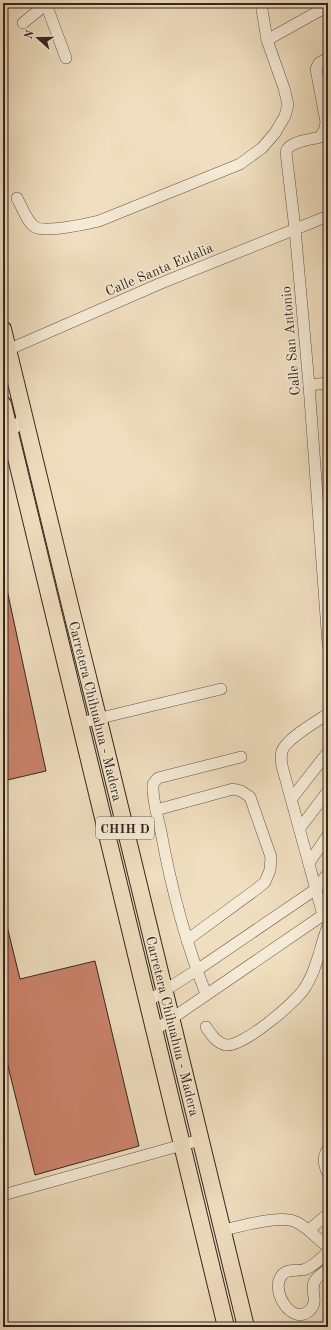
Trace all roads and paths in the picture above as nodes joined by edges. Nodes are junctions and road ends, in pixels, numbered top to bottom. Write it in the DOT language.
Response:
graph roads {
  1 [pos="46,3"];
  2 [pos="261,3"];
  3 [pos="328,6"];
  4 [pos="23,23"];
  5 [pos="267,40"];
  6 [pos="66,58"];
  7 [pos="323,60"];
  8 [pos="17,198"];
  9 [pos="328,216"];
  10 [pos="295,229"];
  11 [pos="3,329"];
  12 [pos="6,351"];
  13 [pos="328,383"];
  14 [pos="308,385"];
  15 [pos="18,393"];
  16 [pos="3,408"];
  17 [pos="24,417"];
  18 [pos="7,438"];
  19 [pos="11,468"];
  20 [pos="326,591"];
  21 [pos="328,644"];
  22 [pos="221,689"];
  23 [pos="328,714"];
  24 [pos="99,718"];
  25 [pos="80,723"];
  26 [pos="328,752"];
  27 [pos="241,758"];
  28 [pos="328,791"];
  29 [pos="292,798"];
  30 [pos="156,810"];
  31 [pos="123,817"];
  32 [pos="105,828"];
  33 [pos="300,828"];
  34 [pos="328,835"];
  35 [pos="131,855"];
  36 [pos="112,859"];
  37 [pos="309,863"];
  38 [pos="328,873"];
  39 [pos="316,889"];
  40 [pos="327,919"];
  41 [pos="187,940"];
  42 [pos="197,970"];
  43 [pos="164,991"];
  44 [pos="206,994"];
  45 [pos="148,1001"];
  46 [pos="171,1018"];
  47 [pos="206,1027"];
  48 [pos="155,1030"];
  49 [pos="200,1140"];
  50 [pos="182,1145"];
  51 [pos="328,1149"];
  52 [pos="328,1174"];
  53 [pos="3,1195"];
  54 [pos="328,1214"];
  55 [pos="222,1230"];
  56 [pos="309,1230"];
  57 [pos="328,1247"];
  58 [pos="328,1252"];
  59 [pos="328,1269"];
  60 [pos="226,1327"];
  61 [pos="246,1327"];
  1 -- 4 [label="street"];
  1 -- 6 [label="street"];
  2 -- 5 [label="street"];
  3 -- 5 [label="street"];
  5 -- 8 [label="street"];
  7 -- 10 [label="street, Calle San Antonio"];
  9 -- 10 [label="street, Calle Santa Eulalia"];
  10 -- 12 [label="street, Calle Santa Eulalia"];
  10 -- 14 [label="street, Calle San Antonio"];
  11 -- 12 [label="highway, Carretera Chihuahua - Madera / CHIH D"];
  12 -- 15 [label="highway, Carretera Chihuahua - Madera / CHIH D"];
  13 -- 14 [label="street"];
  14 -- 20 [label="street, Calle San Antonio"];
  15 -- 16 [label="street"];
  15 -- 17 [label="highway, Carretera Chihuahua - Madera / CHIH D"];
  16 -- 18 [label="highway, Carretera Chihuahua - Madera / CHIH D"];
  17 -- 18 [label="street"];
  17 -- 24 [label="highway, Carretera Chihuahua - Madera / CHIH D"];
  18 -- 19 [label="highway, Carretera Chihuahua - Madera / CHIH D"];
  19 -- 25 [label="highway, Carretera Chihuahua - Madera / CHIH D"];
  20 -- 21 [label="street, Calle San Antonio"];
  22 -- 24 [label="street"];
  23 -- 29 [label="street"];
  24 -- 25 [label="street"];
  24 -- 31 [label="highway, Carretera Chihuahua - Madera / CHIH D"];
  25 -- 32 [label="highway, Carretera Chihuahua - Madera / CHIH D"];
  26 -- 29 [label="street"];
  27 -- 30 [label="street"];
  28 -- 33 [label="street"];
  29 -- 33 [label="street"];
  30 -- 41 [label="street"];
  30 -- 41 [label="street"];
  31 -- 32 [label="highway"];
  31 -- 35 [label="highway, Carretera Chihuahua - Madera / CHIH D"];
  32 -- 36 [label="highway, Carretera Chihuahua - Madera / CHIH D"];
  33 -- 37 [label="street"];
  34 -- 37 [label="street"];
  35 -- 36 [label="highway"];
  35 -- 43 [label="highway, Carretera Chihuahua - Madera / CHIH D"];
  36 -- 45 [label="highway, Carretera Chihuahua - Madera / CHIH D"];
  37 -- 39 [label="street"];
  38 -- 39 [label="street"];
  39 -- 40 [label="street"];
  39 -- 42 [label="street"];
  40 -- 44 [label="street"];
  40 -- 47 [label="street"];
  41 -- 42 [label="street"];
  42 -- 43 [label="street"];
  42 -- 44 [label="street"];
  43 -- 45 [label="street"];
  43 -- 46 [label="highway, Carretera Chihuahua - Madera / CHIH D"];
  44 -- 46 [label="street"];
  45 -- 48 [label="highway, Carretera Chihuahua - Madera / CHIH D"];
  46 -- 48 [label="street"];
  46 -- 49 [label="highway, Carretera Chihuahua - Madera / CHIH D"];
  48 -- 50 [label="highway, Carretera Chihuahua - Madera / CHIH D"];
  49 -- 50 [label="street"];
  49 -- 55 [label="highway, Carretera Chihuahua - Madera / CHIH D"];
  50 -- 53 [label="street"];
  50 -- 60 [label="highway, Carretera Chihuahua - Madera / CHIH D"];
  51 -- 52 [label="street"];
  54 -- 56 [label="street"];
  55 -- 56 [label="street"];
  55 -- 61 [label="highway, Carretera Chihuahua - Madera / CHIH D"];
  56 -- 57 [label="street"];
  58 -- 59 [label="street"];
}
